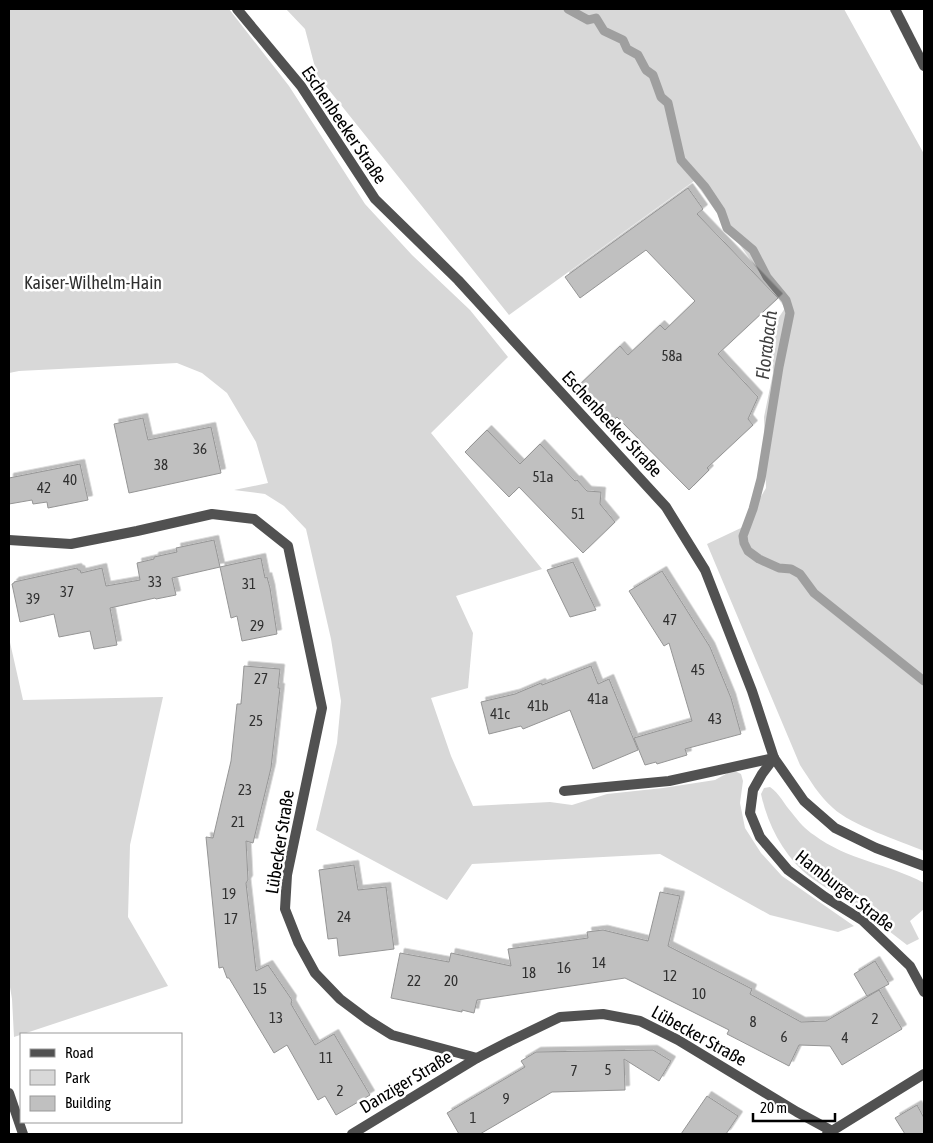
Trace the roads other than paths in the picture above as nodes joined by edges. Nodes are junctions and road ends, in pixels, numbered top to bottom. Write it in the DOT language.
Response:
graph roads {
  1 [pos="237,9"];
  2 [pos="895,9"];
  3 [pos="924,66"];
  4 [pos="9,540"];
  5 [pos="774,758"];
  6 [pos="564,791"];
  7 [pos="924,866"];
  8 [pos="924,992"];
  9 [pos="477,1058"];
  10 [pos="924,1074"];
  11 [pos="9,1093"];
  12 [pos="830,1133"];
  13 [pos="23,1134"];
  14 [pos="352,1134"];
  1 -- 5 [label="street, Eschenbeeker Straße"];
  2 -- 3 [label="street"];
  4 -- 9 [label="street, Lübecker Straße"];
  5 -- 6 [label="street"];
  5 -- 7 [label="street, Eschenbeeker Straße"];
  5 -- 8 [label="street, Hamburger Straße"];
  9 -- 12 [label="street, Lübecker Straße"];
  9 -- 14 [label="street, Danziger Straße"];
  10 -- 12 [label="street"];
  11 -- 13 [label="street"];
}
